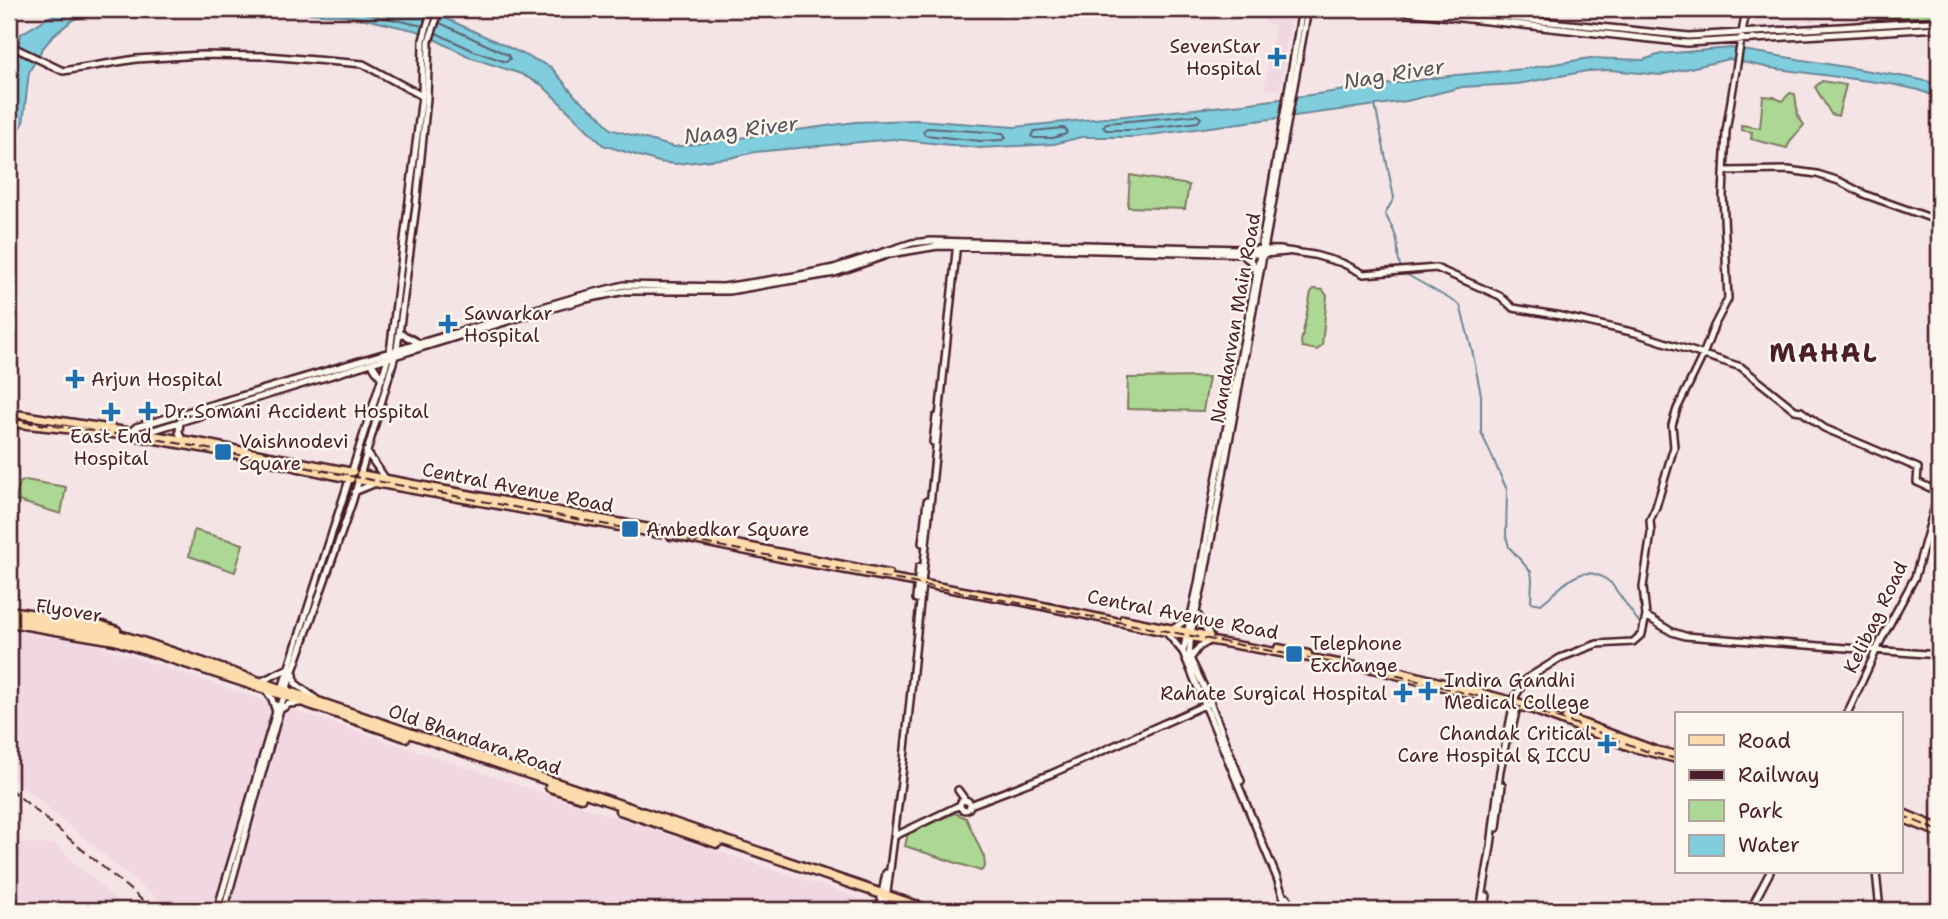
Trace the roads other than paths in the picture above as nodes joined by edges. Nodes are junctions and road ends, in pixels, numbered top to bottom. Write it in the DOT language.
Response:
graph roads {
  1 [pos="437,9"];
  2 [pos="1378,9"];
  3 [pos="1423,9"];
  4 [pos="1512,9"];
  5 [pos="1746,9"];
  6 [pos="1305,11"];
  7 [pos="1510,22"];
  8 [pos="1939,22"];
  9 [pos="1939,28"];
  10 [pos="426,40"];
  11 [pos="1740,40"];
  12 [pos="11,46"];
  13 [pos="422,96"];
  14 [pos="1285,120"];
  15 [pos="1724,171"];
  16 [pos="409,205"];
  17 [pos="416,206"];
  18 [pos="407,216"];
  19 [pos="415,218"];
  20 [pos="1939,221"];
  21 [pos="1266,236"];
  22 [pos="956,243"];
  23 [pos="1283,251"];
  24 [pos="1261,252"];
  25 [pos="1241,254"];
  26 [pos="1256,274"];
  27 [pos="400,333"];
  28 [pos="418,343"];
  29 [pos="393,354"];
  30 [pos="1703,355"];
  31 [pos="372,364"];
  32 [pos="382,379"];
  33 [pos="9,413"];
  34 [pos="180,422"];
  35 [pos="9,423"];
  36 [pos="133,435"];
  37 [pos="182,440"];
  38 [pos="366,451"];
  39 [pos="356,461"];
  40 [pos="340,473"];
  41 [pos="355,476"];
  42 [pos="385,478"];
  43 [pos="376,483"];
  44 [pos="351,491"];
  45 [pos="1939,492"];
  46 [pos="673,534"];
  47 [pos="919,582"];
  48 [pos="9,610"];
  49 [pos="1196,612"];
  50 [pos="9,616"];
  51 [pos="1646,616"];
  52 [pos="1190,617"];
  53 [pos="9,624"];
  54 [pos="1169,630"];
  55 [pos="1188,635"];
  56 [pos="119,638"];
  57 [pos="1211,638"];
  58 [pos="1876,651"];
  59 [pos="1183,652"];
  60 [pos="1939,654"];
  61 [pos="1190,659"];
  62 [pos="291,670"];
  63 [pos="263,685"];
  64 [pos="284,691"];
  65 [pos="320,701"];
  66 [pos="303,702"];
  67 [pos="1516,703"];
  68 [pos="1207,704"];
  69 [pos="278,711"];
  70 [pos="1848,712"];
  71 [pos="353,716"];
  72 [pos="1675,757"];
  73 [pos="1902,812"];
  74 [pos="1902,818"];
  75 [pos="1939,828"];
  76 [pos="1939,834"];
  77 [pos="894,837"];
  78 [pos="1769,874"];
  79 [pos="1876,874"];
  80 [pos="884,897"];
  81 [pos="217,910"];
  82 [pos="224,910"];
  83 [pos="915,910"];
  84 [pos="929,910"];
  85 [pos="1290,910"];
  86 [pos="1482,910"];
  87 [pos="1750,910"];
  88 [pos="1880,910"];
  1 -- 10 [label="main road"];
  2 -- 7 [label="main road"];
  3 -- 7 [label="main road"];
  4 -- 7 [label="main road"];
  5 -- 11 [label="main road"];
  6 -- 14 [label="main road, Nandanvan Main Road"];
  7 -- 11 [label="main road"];
  8 -- 11 [label="main road"];
  9 -- 11 [label="main road"];
  10 -- 13 [label="main road"];
  10 -- 17 [label="main road"];
  11 -- 15 [label="main road"];
  12 -- 13 [label="main road"];
  13 -- 16 [label="main road"];
  14 -- 21 [label="main road, Nandanvan Main Road"];
  14 -- 24 [label="main road"];
  15 -- 20 [label="main road"];
  15 -- 30 [label="main road"];
  16 -- 17 [label="main road"];
  16 -- 18 [label="main road"];
  17 -- 19 [label="main road"];
  18 -- 19 [label="main road"];
  18 -- 29 [label="main road"];
  19 -- 27 [label="main road"];
  21 -- 23 [label="main road"];
  21 -- 24 [label="main road, Nandanvan Main Road"];
  22 -- 24 [label="main road"];
  22 -- 25 [label="main road"];
  22 -- 28 [label="main road"];
  22 -- 29 [label="main road"];
  22 -- 47 [label="main road"];
  23 -- 24 [label="main road"];
  23 -- 30 [label="main road"];
  24 -- 25 [label="main road"];
  24 -- 26 [label="main road"];
  24 -- 49 [label="main road, Nandanvan Main Road"];
  25 -- 26 [label="main road"];
  26 -- 52 [label="main road"];
  27 -- 28 [label="main road"];
  27 -- 29 [label="main road"];
  28 -- 29 [label="main road"];
  29 -- 31 [label="main road"];
  29 -- 32 [label="main road"];
  29 -- 36 [label="main road"];
  29 -- 38 [label="main road"];
  30 -- 45 [label="main road"];
  30 -- 51 [label="main road"];
  31 -- 32 [label="main road"];
  31 -- 34 [label="main road"];
  32 -- 39 [label="main road"];
  33 -- 36 [label="main road"];
  34 -- 36 [label="main road"];
  34 -- 37 [label="main road"];
  35 -- 36 [label="main road"];
  36 -- 37 [label="main road"];
  36 -- 40 [label="main road"];
  37 -- 40 [label="main road"];
  38 -- 41 [label="main road"];
  38 -- 42 [label="main road"];
  39 -- 40 [label="main road"];
  39 -- 41 [label="main road"];
  40 -- 41 [label="main road"];
  40 -- 44 [label="main road"];
  41 -- 42 [label="main road, Central Avenue Road"];
  41 -- 43 [label="main road"];
  41 -- 44 [label="main road"];
  42 -- 46 [label="main road, Central Avenue Road"];
  43 -- 44 [label="main road"];
  43 -- 46 [label="main road"];
  44 -- 62 [label="main road"];
  45 -- 58 [label="main road, Kelibag Road"];
  46 -- 47 [label="main road"];
  47 -- 54 [label="main road"];
  47 -- 77 [label="main road"];
  48 -- 56 [label="main road, Old Bhandara Road"];
  49 -- 55 [label="main road, Nandanvan Main Road"];
  49 -- 57 [label="main road"];
  50 -- 56 [label="highway, Flyover"];
  51 -- 58 [label="main road"];
  51 -- 67 [label="main road"];
  52 -- 54 [label="main road"];
  52 -- 55 [label="main road"];
  53 -- 56 [label="highway, Flyover"];
  54 -- 55 [label="main road"];
  54 -- 59 [label="main road"];
  55 -- 57 [label="main road"];
  55 -- 59 [label="main road"];
  55 -- 61 [label="main road, Nandanvan Main Road"];
  56 -- 63 [label="highway, Old Bhandara Road"];
  57 -- 61 [label="main road"];
  57 -- 67 [label="main road"];
  58 -- 60 [label="main road"];
  58 -- 70 [label="main road, Kelibag Road"];
  59 -- 68 [label="main road"];
  61 -- 68 [label="main road, Nandanvan Main Road"];
  62 -- 63 [label="main road"];
  62 -- 64 [label="main road"];
  62 -- 65 [label="main road"];
  63 -- 64 [label="highway, Old Bhandara Road"];
  63 -- 69 [label="main road"];
  64 -- 65 [label="highway, Old Bhandara Road"];
  64 -- 66 [label="highway"];
  64 -- 69 [label="main road"];
  65 -- 71 [label="highway, Old Bhandara Road"];
  66 -- 69 [label="main road"];
  66 -- 71 [label="highway"];
  67 -- 72 [label="main road"];
  67 -- 86 [label="main road"];
  68 -- 77 [label="main road"];
  68 -- 85 [label="main road, Nandanvan Main Road"];
  69 -- 81 [label="main road"];
  69 -- 82 [label="main road"];
  71 -- 80 [label="highway, Old Bhandara Road"];
  73 -- 75 [label="main road"];
  74 -- 76 [label="main road"];
  77 -- 80 [label="main road"];
  78 -- 87 [label="main road"];
  79 -- 88 [label="main road"];
  80 -- 83 [label="highway"];
  80 -- 84 [label="highway, Old Bhandara Road"];
}
